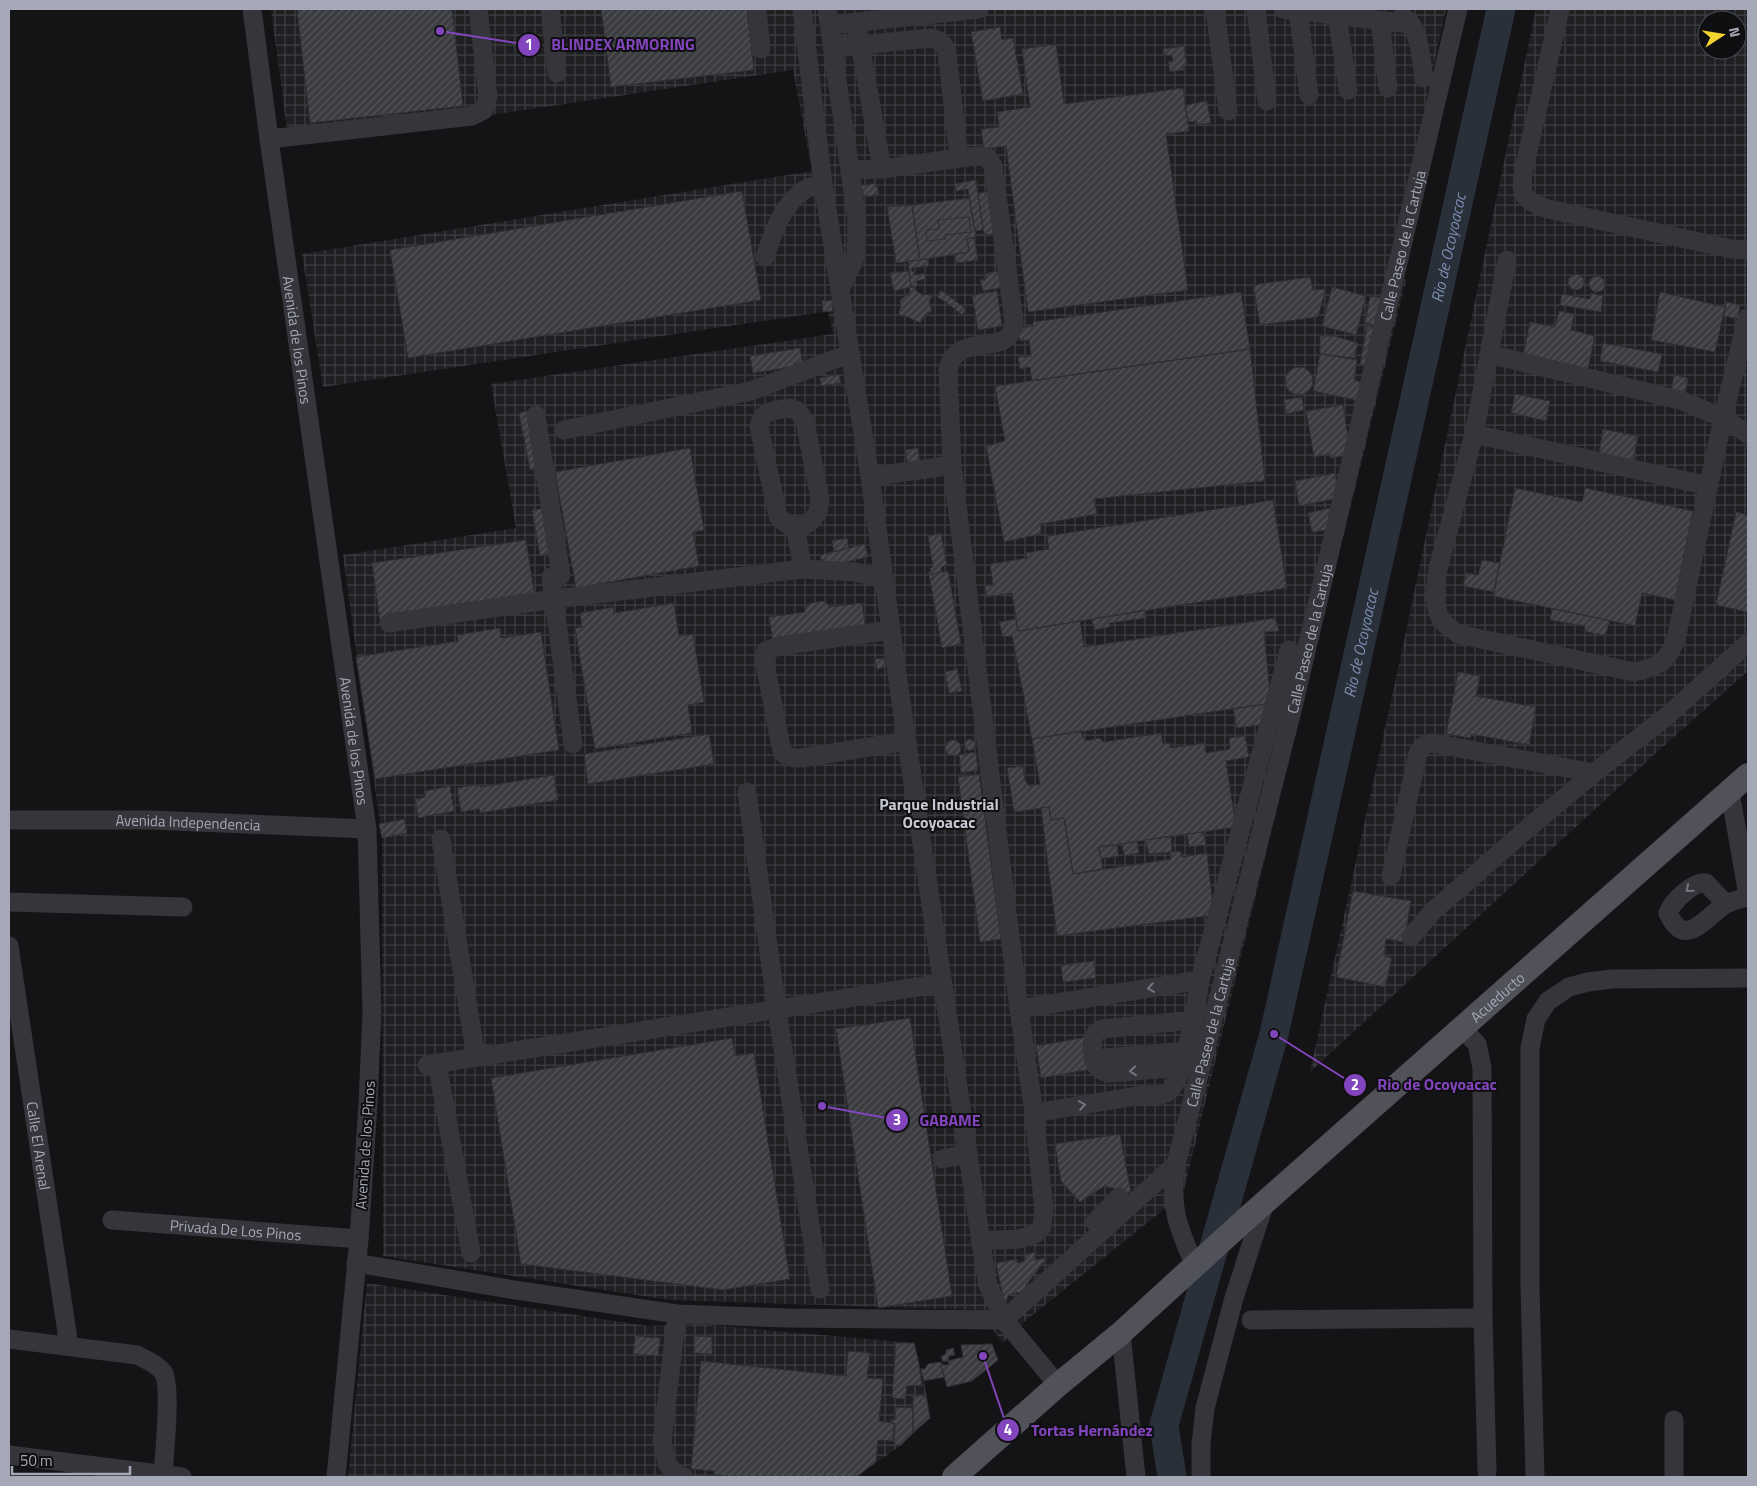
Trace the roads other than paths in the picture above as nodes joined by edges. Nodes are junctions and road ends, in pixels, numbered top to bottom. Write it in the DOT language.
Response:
graph roads {
  1 [pos="252,9"];
  2 [pos="478,9"];
  3 [pos="550,9"];
  4 [pos="757,9"];
  5 [pos="802,9"];
  6 [pos="980,9"];
  7 [pos="1215,9"];
  8 [pos="1256,9"];
  9 [pos="1458,9"];
  10 [pos="1560,9"];
  11 [pos="1291,10"];
  12 [pos="1337,15"];
  13 [pos="1379,15"];
  14 [pos="829,17"];
  15 [pos="857,22"];
  16 [pos="860,45"];
  17 [pos="833,46"];
  18 [pos="761,49"];
  19 [pos="557,73"];
  20 [pos="1424,78"];
  21 [pos="1388,88"];
  22 [pos="1348,90"];
  23 [pos="1309,94"];
  24 [pos="1267,101"];
  25 [pos="1228,111"];
  26 [pos="269,139"];
  27 [pos="959,158"];
  28 [pos="882,169"];
  29 [pos="850,170"];
  30 [pos="823,184"];
  31 [pos="1748,250"];
  32 [pos="765,257"];
  33 [pos="1507,260"];
  34 [pos="840,289"];
  35 [pos="1747,318"];
  36 [pos="1489,354"];
  37 [pos="851,355"];
  38 [pos="536,415"];
  39 [pos="1723,418"];
  40 [pos="564,430"];
  41 [pos="1474,434"];
  42 [pos="1748,434"];
  43 [pos="952,466"];
  44 [pos="870,477"];
  45 [pos="1708,486"];
  46 [pos="796,526"];
  47 [pos="804,569"];
  48 [pos="884,580"];
  49 [pos="554,599"];
  50 [pos="389,623"];
  51 [pos="891,630"];
  52 [pos="1748,643"];
  53 [pos="1289,650"];
  54 [pos="907,741"];
  55 [pos="573,744"];
  56 [pos="1594,774"];
  57 [pos="1748,775"];
  58 [pos="747,792"];
  59 [pos="1730,792"];
  60 [pos="9,820"];
  61 [pos="367,829"];
  62 [pos="441,840"];
  63 [pos="1391,876"];
  64 [pos="1748,895"];
  65 [pos="9,902"];
  66 [pos="1726,904"];
  67 [pos="183,907"];
  68 [pos="1412,937"];
  69 [pos="9,946"];
  70 [pos="1748,978"];
  71 [pos="1200,980"];
  72 [pos="942,983"];
  73 [pos="1019,1009"];
  74 [pos="777,1010"];
  75 [pos="14,1011"];
  76 [pos="1194,1020"];
  77 [pos="1462,1028"];
  78 [pos="476,1056"];
  79 [pos="1184,1059"];
  80 [pos="1034,1113"];
  81 [pos="967,1154"];
  82 [pos="942,1159"];
  83 [pos="1176,1164"];
  84 [pos="1119,1197"];
  85 [pos="1256,1212"];
  86 [pos="112,1220"];
  87 [pos="359,1238"];
  88 [pos="980,1241"];
  89 [pos="471,1253"];
  90 [pos="1200,1261"];
  91 [pos="356,1263"];
  92 [pos="820,1289"];
  93 [pos="677,1314"];
  94 [pos="1001,1314"];
  95 [pos="1483,1318"];
  96 [pos="1251,1320"];
  97 [pos="1121,1333"];
  98 [pos="9,1339"];
  99 [pos="69,1346"];
  100 [pos="1058,1385"];
  101 [pos="1674,1420"];
  102 [pos="9,1455"];
  103 [pos="1487,1471"];
  104 [pos="164,1475"];
  105 [pos="182,1477"];
  106 [pos="336,1477"];
  107 [pos="684,1477"];
  108 [pos="954,1477"];
  109 [pos="1136,1477"];
  110 [pos="1202,1477"];
  111 [pos="1534,1477"];
  112 [pos="1674,1477"];
  1 -- 26 [label="street, Avenida de los Pinos"];
  2 -- 26 [label="street"];
  3 -- 19 [label="street"];
  4 -- 18 [label="street"];
  5 -- 30 [label="street"];
  6 -- 15 [label="street"];
  7 -- 25 [label="street"];
  8 -- 24 [label="street"];
  9 -- 83 [label="street, Calle Paseo de la Cartuja"];
  10 -- 31 [label="street"];
  11 -- 12 [label="street"];
  11 -- 23 [label="street"];
  12 -- 13 [label="street"];
  12 -- 22 [label="street"];
  13 -- 20 [label="street"];
  13 -- 21 [label="street"];
  14 -- 15 [label="street"];
  14 -- 17 [label="street"];
  15 -- 16 [label="street"];
  16 -- 17 [label="street"];
  16 -- 27 [label="street"];
  16 -- 28 [label="street"];
  17 -- 29 [label="street"];
  26 -- 61 [label="street, Avenida de los Pinos"];
  27 -- 28 [label="street"];
  27 -- 43 [label="street"];
  28 -- 29 [label="street"];
  29 -- 34 [label="street"];
  30 -- 32 [label="street"];
  30 -- 34 [label="street"];
  33 -- 36 [label="street"];
  34 -- 37 [label="street"];
  35 -- 39 [label="street"];
  36 -- 39 [label="street"];
  36 -- 41 [label="street"];
  37 -- 40 [label="street"];
  37 -- 44 [label="street"];
  38 -- 49 [label="street"];
  39 -- 42 [label="street"];
  39 -- 45 [label="street"];
  41 -- 45 [label="street"];
  41 -- 45 [label="street"];
  43 -- 44 [label="street"];
  43 -- 73 [label="street"];
  44 -- 48 [label="street"];
  46 -- 46 [label="street"];
  46 -- 47 [label="street"];
  47 -- 48 [label="street"];
  47 -- 49 [label="street"];
  48 -- 51 [label="street"];
  49 -- 50 [label="street"];
  49 -- 55 [label="street"];
  51 -- 54 [label="street"];
  51 -- 54 [label="street"];
  52 -- 56 [label="street"];
  53 -- 71 [label="street"];
  54 -- 72 [label="street"];
  56 -- 63 [label="street"];
  56 -- 68 [label="street"];
  57 -- 59 [label="main road, Acueducto"];
  58 -- 74 [label="street"];
  59 -- 64 [label="street"];
  59 -- 77 [label="main road, Acueducto"];
  60 -- 61 [label="street, Avenida Independencia"];
  61 -- 87 [label="street, Avenida de los Pinos"];
  62 -- 78 [label="street"];
  64 -- 66 [label="street"];
  65 -- 67 [label="street"];
  69 -- 75 [label="street, Calle El Arenal"];
  70 -- 111 [label="street"];
  71 -- 73 [label="street, one-way"];
  71 -- 76 [label="street"];
  72 -- 74 [label="street"];
  72 -- 81 [label="street"];
  73 -- 80 [label="street"];
  74 -- 78 [label="street"];
  74 -- 92 [label="street"];
  75 -- 99 [label="street, Calle El Arenal"];
  76 -- 79 [label="street"];
  76 -- 79 [label="street"];
  77 -- 85 [label="main road, Acueducto"];
  77 -- 95 [label="street"];
  78 -- 89 [label="street"];
  80 -- 79 [label="street, one-way"];
  80 -- 88 [label="street"];
  81 -- 82 [label="street"];
  81 -- 88 [label="street"];
  83 -- 90 [label="street, Calle Paseo de la Cartuja"];
  83 -- 94 [label="street"];
  84 -- 94 [label="street"];
  85 -- 90 [label="main road, Acueducto"];
  85 -- 110 [label="street"];
  86 -- 87 [label="street, Privada De Los Pinos"];
  87 -- 91 [label="street, Avenida de los Pinos"];
  88 -- 94 [label="street"];
  90 -- 97 [label="main road, Acueducto"];
  91 -- 93 [label="street"];
  91 -- 106 [label="street, Avenida de los Pinos"];
  93 -- 94 [label="street"];
  93 -- 107 [label="street"];
  94 -- 100 [label="street"];
  95 -- 96 [label="street"];
  95 -- 103 [label="street"];
  97 -- 100 [label="main road, Acueducto"];
  97 -- 109 [label="street"];
  98 -- 99 [label="street"];
  99 -- 104 [label="street"];
  100 -- 108 [label="main road, Acueducto"];
  101 -- 112 [label="street"];
  102 -- 104 [label="street"];
  104 -- 105 [label="street"];
}
